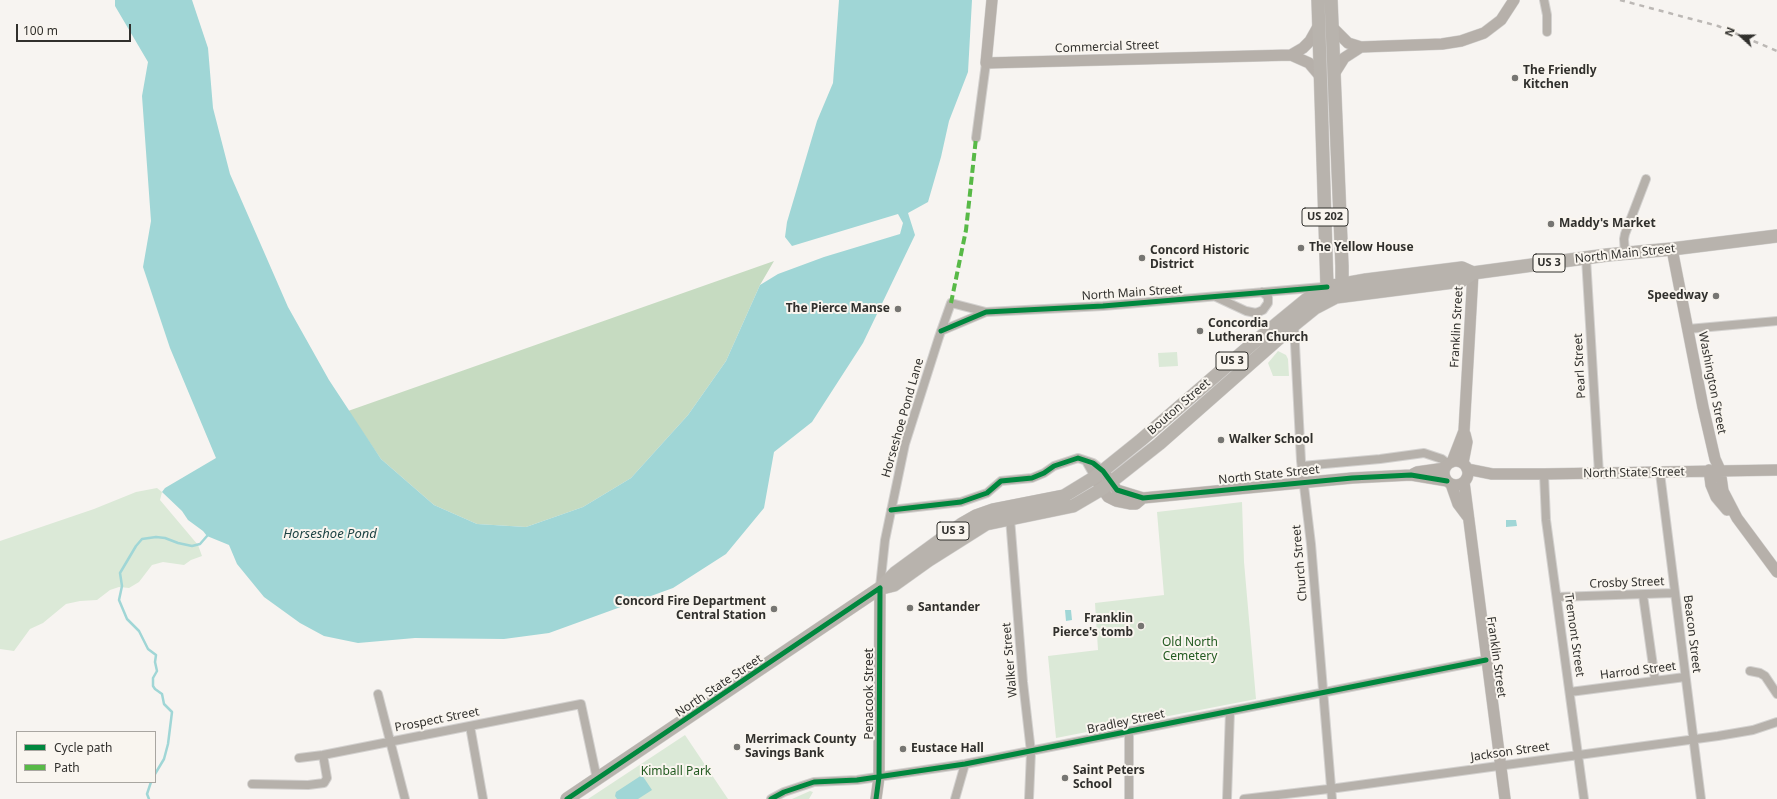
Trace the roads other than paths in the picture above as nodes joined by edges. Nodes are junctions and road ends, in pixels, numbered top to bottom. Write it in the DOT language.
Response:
graph roads {
  1 [pos="992,0"];
  2 [pos="1318,0"];
  3 [pos="1331,0"];
  4 [pos="1341,0"];
  5 [pos="1514,0"];
  6 [pos="1544,0"];
  7 [pos="1318,25"];
  8 [pos="1332,28"];
  9 [pos="1547,32"];
  10 [pos="1361,47"];
  11 [pos="1291,55"];
  12 [pos="986,63"];
  13 [pos="1334,74"];
  14 [pos="1320,76"];
  15 [pos="1328,98"];
  16 [pos="976,138"];
  17 [pos="1646,179"];
  18 [pos="1777,236"];
  19 [pos="1672,250"];
  20 [pos="1625,254"];
  21 [pos="1586,258"];
  22 [pos="1473,273"];
  23 [pos="1342,283"];
  24 [pos="1327,287"];
  25 [pos="1262,292"];
  26 [pos="1216,297"];
  27 [pos="1336,297"];
  28 [pos="951,304"];
  29 [pos="986,312"];
  30 [pos="1777,321"];
  31 [pos="1294,325"];
  32 [pos="1688,329"];
  33 [pos="941,331"];
  34 [pos="1455,465"];
  35 [pos="1302,466"];
  36 [pos="1714,470"];
  37 [pos="1777,470"];
  38 [pos="1660,473"];
  39 [pos="1099,474"];
  40 [pos="1492,474"];
  41 [pos="1544,474"];
  42 [pos="1599,474"];
  43 [pos="1411,475"];
  44 [pos="1464,481"];
  45 [pos="1304,482"];
  46 [pos="1449,483"];
  47 [pos="1106,486"];
  48 [pos="891,510"];
  49 [pos="1467,517"];
  50 [pos="1010,518"];
  51 [pos="1777,572"];
  52 [pos="880,588"];
  53 [pos="1674,593"];
  54 [pos="1643,595"];
  55 [pos="1557,597"];
  56 [pos="1486,660"];
  57 [pos="1750,671"];
  58 [pos="1685,677"];
  59 [pos="1655,680"];
  60 [pos="1570,692"];
  61 [pos="1324,693"];
  62 [pos="378,694"];
  63 [pos="1777,694"];
  64 [pos="1230,711"];
  65 [pos="1777,722"];
  66 [pos="470,726"];
  67 [pos="1129,732"];
  68 [pos="1693,739"];
  69 [pos="391,741"];
  70 [pos="1031,752"];
  71 [pos="323,755"];
  72 [pos="1579,755"];
  73 [pos="299,758"];
  74 [pos="965,764"];
  75 [pos="1501,765"];
  76 [pos="879,776"];
  77 [pos="597,779"];
  78 [pos="252,784"];
  79 [pos="1331,789"];
  80 [pos="405,799"];
  81 [pos="483,799"];
  82 [pos="567,799"];
  83 [pos="771,799"];
  84 [pos="876,799"];
  85 [pos="955,799"];
  86 [pos="1029,799"];
  87 [pos="1129,799"];
  88 [pos="1227,799"];
  89 [pos="1244,799"];
  90 [pos="1332,799"];
  91 [pos="1505,799"];
  92 [pos="1584,799"];
  93 [pos="1701,799"];
  1 -- 12 [label="street"];
  2 -- 7 [label="main road, US 202"];
  3 -- 8 [label="main road, US 202"];
  4 -- 8 [label="main road"];
  5 -- 10 [label="street"];
  6 -- 9 [label="street"];
  7 -- 11 [label="street"];
  7 -- 14 [label="main road, US 202"];
  8 -- 10 [label="street"];
  8 -- 13 [label="main road, US 202"];
  10 -- 13 [label="street"];
  11 -- 12 [label="street, Commercial Street"];
  11 -- 14 [label="street, Commercial Street"];
  12 -- 16 [label="street"];
  13 -- 15 [label="main road, US 202"];
  14 -- 15 [label="main road, US 202"];
  15 -- 23 [label="main road, US 202"];
  15 -- 24 [label="main road, US 202"];
  17 -- 20 [label="street"];
  18 -- 19 [label="main road, North Main Street / US 3"];
  19 -- 20 [label="main road, North Main Street / US 3"];
  19 -- 32 [label="street, Washington Street"];
  20 -- 21 [label="main road, North Main Street / US 3"];
  21 -- 22 [label="main road, North Main Street / US 3"];
  21 -- 42 [label="street, Pearl Street"];
  22 -- 23 [label="main road, North Main Street / US 3"];
  22 -- 27 [label="main road, North Main Street / US 3"];
  22 -- 34 [label="street, Franklin Street"];
  23 -- 24 [label="main road, Bouton Street / US 3"];
  23 -- 27 [label="main road, US 202"];
  24 -- 25 [label="street, North Main Street"];
  24 -- 27 [label="main road"];
  24 -- 39 [label="main road, Bouton Street / US 3"];
  25 -- 26 [label="street, North Main Street"];
  25 -- 26 [label="street, North Main Street"];
  26 -- 29 [label="street, North Main Street"];
  27 -- 31 [label="main road, Bouton Street / US 3"];
  28 -- 29 [label="street, North Main Street"];
  28 -- 33 [label="street, Horseshoe Pond Lane"];
  29 -- 33 [label="street, North Main Street"];
  30 -- 32 [label="street"];
  31 -- 35 [label="street, Church Street"];
  31 -- 47 [label="main road, Bouton Street / US 3"];
  32 -- 36 [label="street, Washington Street"];
  33 -- 48 [label="street, Horseshoe Pond Lane"];
  34 -- 35 [label="street"];
  34 -- 40 [label="street, North State Street"];
  34 -- 43 [label="street, North State Street"];
  34 -- 44 [label="street"];
  34 -- 46 [label="street"];
  35 -- 45 [label="street, Church Street"];
  36 -- 37 [label="street, North State Street"];
  36 -- 38 [label="street, North State Street"];
  36 -- 51 [label="street, Washington Street"];
  38 -- 42 [label="street, North State Street"];
  38 -- 53 [label="street, Beacon Street"];
  39 -- 47 [label="street, North State Street"];
  39 -- 48 [label="street"];
  39 -- 52 [label="main road, North State Street / US 3"];
  40 -- 41 [label="street, North State Street"];
  40 -- 44 [label="street, North State Street"];
  41 -- 42 [label="street, North State Street"];
  41 -- 55 [label="street, Tremont Street"];
  43 -- 45 [label="street, North State Street"];
  43 -- 46 [label="street, North State Street"];
  44 -- 46 [label="street"];
  44 -- 49 [label="street, Franklin Street"];
  45 -- 47 [label="street, North State Street"];
  45 -- 61 [label="street, Church Street"];
  46 -- 49 [label="street, Franklin Street"];
  47 -- 50 [label="main road, North State Street / US 3"];
  48 -- 52 [label="street, Horseshoe Pond Lane"];
  49 -- 56 [label="street, Franklin Street"];
  50 -- 52 [label="main road, North State Street / US 3"];
  50 -- 70 [label="street, Walker Street"];
  52 -- 76 [label="street, Penacook Street"];
  52 -- 77 [label="main road, North State Street / US 3"];
  53 -- 54 [label="street, Crosby Street"];
  53 -- 58 [label="street, Beacon Street"];
  54 -- 55 [label="street, Crosby Street"];
  54 -- 59 [label="street"];
  55 -- 60 [label="street, Tremont Street"];
  56 -- 61 [label="street, Bradley Street"];
  56 -- 75 [label="street, Franklin Street"];
  57 -- 63 [label="street"];
  58 -- 59 [label="street, Harrod Street"];
  58 -- 68 [label="street, Beacon Street"];
  59 -- 60 [label="street, Harrod Street"];
  60 -- 72 [label="street, Tremont Street"];
  61 -- 64 [label="street, Bradley Street"];
  61 -- 79 [label="street, Church Street"];
  62 -- 69 [label="street"];
  64 -- 67 [label="street, Bradley Street"];
  64 -- 88 [label="street"];
  65 -- 68 [label="street, Jackson Street"];
  66 -- 69 [label="street, Prospect Street"];
  66 -- 77 [label="street, Prospect Street"];
  66 -- 81 [label="street"];
  67 -- 70 [label="street, Bradley Street"];
  67 -- 87 [label="street"];
  68 -- 72 [label="street, Jackson Street"];
  68 -- 93 [label="street, Beacon Street"];
  69 -- 71 [label="street, Prospect Street"];
  69 -- 80 [label="street"];
  70 -- 74 [label="street, Bradley Street"];
  70 -- 86 [label="street, Walker Street"];
  71 -- 73 [label="street, Prospect Street"];
  71 -- 78 [label="street"];
  72 -- 75 [label="street, Jackson Street"];
  72 -- 92 [label="street, Tremont Street"];
  74 -- 76 [label="street, Bradley Street"];
  74 -- 85 [label="street"];
  75 -- 79 [label="street, Jackson Street"];
  75 -- 91 [label="street, Franklin Street"];
  76 -- 83 [label="street, Bradley Street"];
  76 -- 84 [label="street, Penacook Street"];
  77 -- 82 [label="main road, North State Street / US 3"];
  79 -- 89 [label="street, Jackson Street"];
  79 -- 90 [label="street, Church Street"];
}
